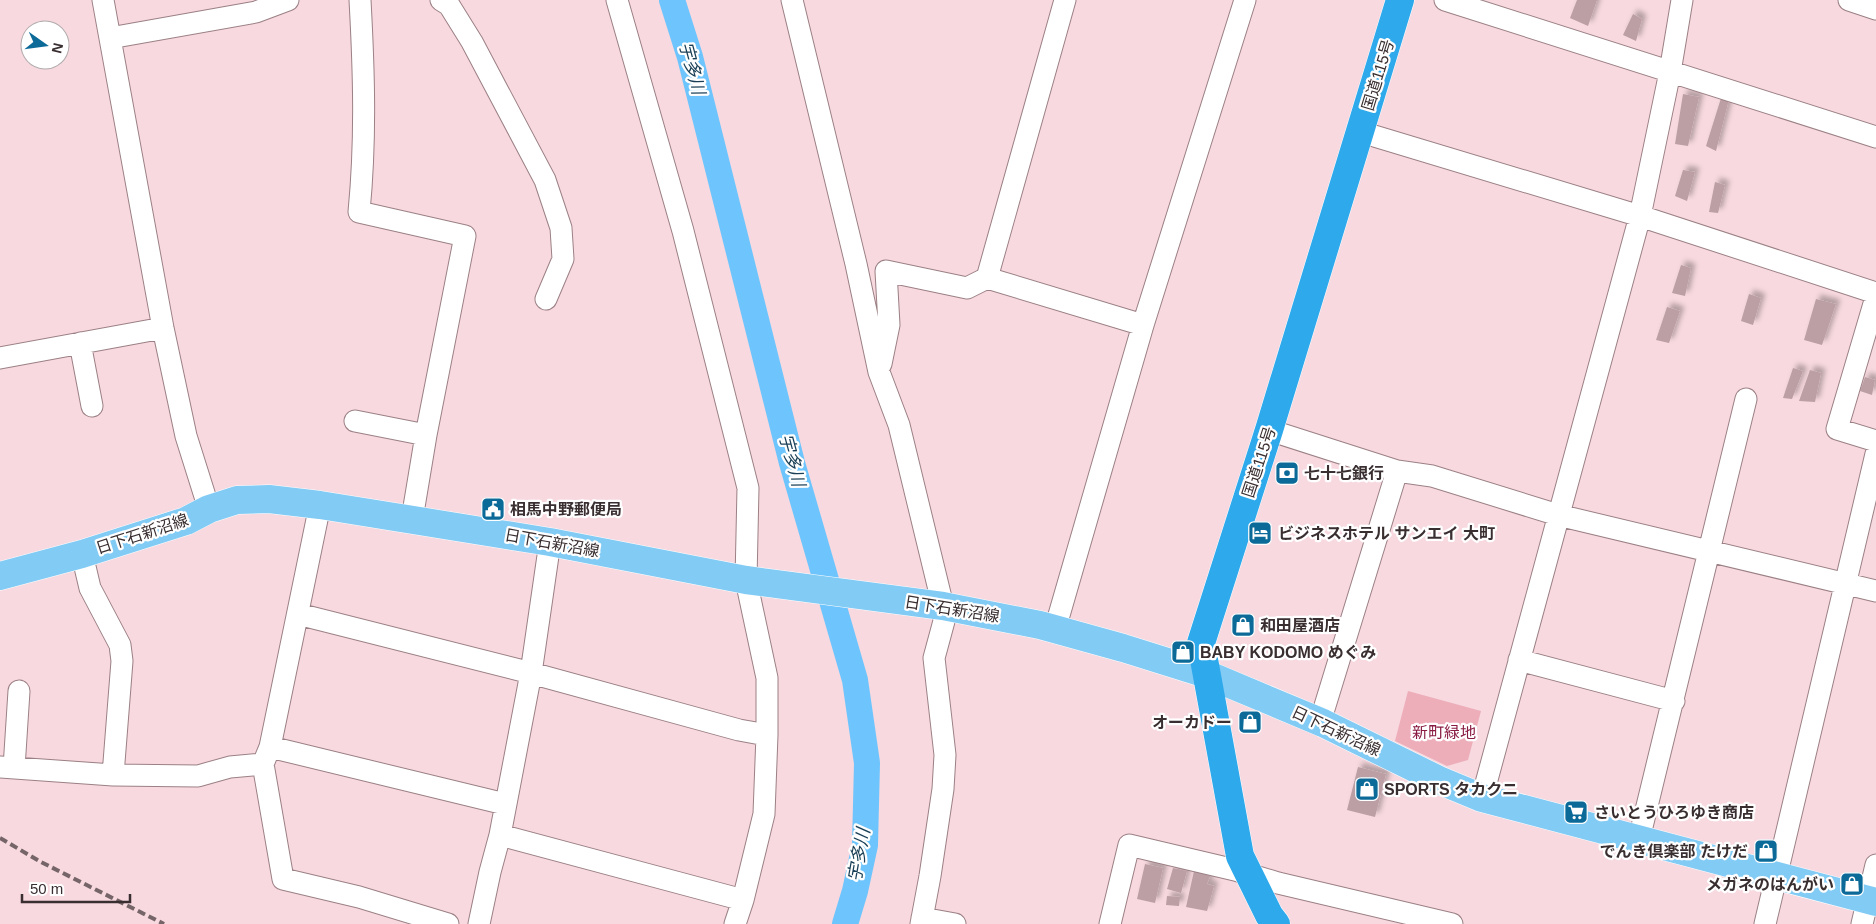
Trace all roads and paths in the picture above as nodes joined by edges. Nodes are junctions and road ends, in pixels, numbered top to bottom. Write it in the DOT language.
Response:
graph roads {
  1 [pos="103,0"];
  2 [pos="288,0"];
  3 [pos="360,0"];
  4 [pos="617,0"];
  5 [pos="792,0"];
  6 [pos="1066,0"];
  7 [pos="1245,0"];
  8 [pos="1400,0"];
  9 [pos="1445,0"];
  10 [pos="1682,0"];
  11 [pos="1849,0"];
  12 [pos="443,1"];
  13 [pos="1876,9"];
  14 [pos="110,38"];
  15 [pos="1670,72"];
  16 [pos="1361,132"];
  17 [pos="1876,137"];
  18 [pos="1640,216"];
  19 [pos="987,278"];
  20 [pos="1876,293"];
  21 [pos="1876,297"];
  22 [pos="546,299"];
  23 [pos="1143,325"];
  24 [pos="163,328"];
  25 [pos="80,343"];
  26 [pos="0,358"];
  27 [pos="879,372"];
  28 [pos="1746,399"];
  29 [pos="92,406"];
  30 [pos="355,421"];
  31 [pos="1269,430"];
  32 [pos="426,435"];
  33 [pos="1876,441"];
  34 [pos="1876,454"];
  35 [pos="1397,471"];
  36 [pos="320,505"];
  37 [pos="209,510"];
  38 [pos="1558,514"];
  39 [pos="412,520"];
  40 [pos="550,542"];
  41 [pos="1710,551"];
  42 [pos="82,554"];
  43 [pos="0,576"];
  44 [pos="756,582"];
  45 [pos="1845,584"];
  46 [pos="1876,591"];
  47 [pos="939,606"];
  48 [pos="298,614"];
  49 [pos="1055,629"];
  50 [pos="1519,660"];
  51 [pos="530,672"];
  52 [pos="1206,674"];
  53 [pos="19,691"];
  54 [pos="1674,701"];
  55 [pos="1320,722"];
  56 [pos="767,735"];
  57 [pos="266,756"];
  58 [pos="7,768"];
  59 [pos="113,775"];
  60 [pos="1482,798"];
  61 [pos="505,804"];
  62 [pos="500,835"];
  63 [pos="1639,839"];
  64 [pos="1876,865"];
  65 [pos="1250,874"];
  66 [pos="1777,876"];
  67 [pos="743,900"];
  68 [pos="1869,909"];
  69 [pos="1412,919"];
  70 [pos="922,921"];
  71 [pos="448,924"];
  72 [pos="479,924"];
  73 [pos="735,924"];
  74 [pos="954,924"];
  75 [pos="1110,924"];
  76 [pos="1276,924"];
  77 [pos="1452,924"];
  78 [pos="1766,924"];
  1 -- 14 [label="street"];
  2 -- 14 [label="street"];
  3 -- 32 [label="street"];
  4 -- 44 [label="street"];
  5 -- 27 [label="street"];
  6 -- 19 [label="street"];
  7 -- 23 [label="street"];
  8 -- 16 [label="highway, 国道115号"];
  9 -- 15 [label="street"];
  10 -- 15 [label="street"];
  11 -- 13 [label="street"];
  12 -- 22 [label="street"];
  14 -- 24 [label="street"];
  15 -- 17 [label="street"];
  15 -- 18 [label="street"];
  16 -- 18 [label="street"];
  16 -- 31 [label="highway, 国道115号"];
  18 -- 20 [label="street"];
  18 -- 38 [label="street"];
  19 -- 23 [label="street"];
  19 -- 27 [label="street"];
  21 -- 33 [label="street"];
  23 -- 49 [label="street"];
  24 -- 25 [label="street"];
  24 -- 37 [label="street"];
  25 -- 26 [label="street"];
  25 -- 29 [label="street"];
  27 -- 47 [label="street"];
  28 -- 41 [label="street"];
  30 -- 32 [label="street"];
  31 -- 35 [label="street"];
  31 -- 52 [label="highway, 国道115号"];
  32 -- 39 [label="street"];
  34 -- 45 [label="street"];
  35 -- 38 [label="street"];
  35 -- 55 [label="street"];
  36 -- 37 [label="main road, 日下石新沼線"];
  36 -- 39 [label="main road, 日下石新沼線"];
  36 -- 48 [label="street"];
  37 -- 42 [label="main road, 日下石新沼線"];
  38 -- 41 [label="street"];
  38 -- 50 [label="street"];
  39 -- 40 [label="main road, 日下石新沼線"];
  40 -- 44 [label="main road, 日下石新沼線"];
  40 -- 51 [label="street"];
  41 -- 45 [label="street"];
  41 -- 54 [label="street"];
  42 -- 43 [label="main road, 日下石新沼線"];
  42 -- 59 [label="street"];
  44 -- 47 [label="main road, 日下石新沼線"];
  44 -- 56 [label="street"];
  45 -- 46 [label="street"];
  45 -- 66 [label="street"];
  47 -- 49 [label="main road, 日下石新沼線"];
  47 -- 70 [label="street"];
  48 -- 51 [label="street"];
  48 -- 57 [label="street"];
  49 -- 52 [label="main road, 日下石新沼線"];
  50 -- 54 [label="street"];
  50 -- 60 [label="street"];
  51 -- 56 [label="street"];
  51 -- 61 [label="street"];
  52 -- 55 [label="main road, 日下石新沼線"];
  52 -- 65 [label="highway, 国道115号"];
  53 -- 58 [label="street"];
  54 -- 63 [label="street"];
  55 -- 60 [label="main road, 日下石新沼線"];
  56 -- 67 [label="street"];
  57 -- 59 [label="street"];
  57 -- 61 [label="street"];
  57 -- 71 [label="street"];
  58 -- 59 [label="street"];
  60 -- 63 [label="main road, 日下石新沼線"];
  61 -- 62 [label="street"];
  62 -- 67 [label="street"];
  62 -- 72 [label="street"];
  63 -- 66 [label="main road, 日下石新沼線"];
  64 -- 68 [label="street"];
  65 -- 69 [label="street"];
  65 -- 75 [label="street"];
  65 -- 76 [label="highway, 国道115号"];
  66 -- 68 [label="main road, 日下石新沼線"];
  66 -- 78 [label="street"];
  67 -- 73 [label="street"];
  69 -- 77 [label="street"];
  70 -- 74 [label="street"];
}
